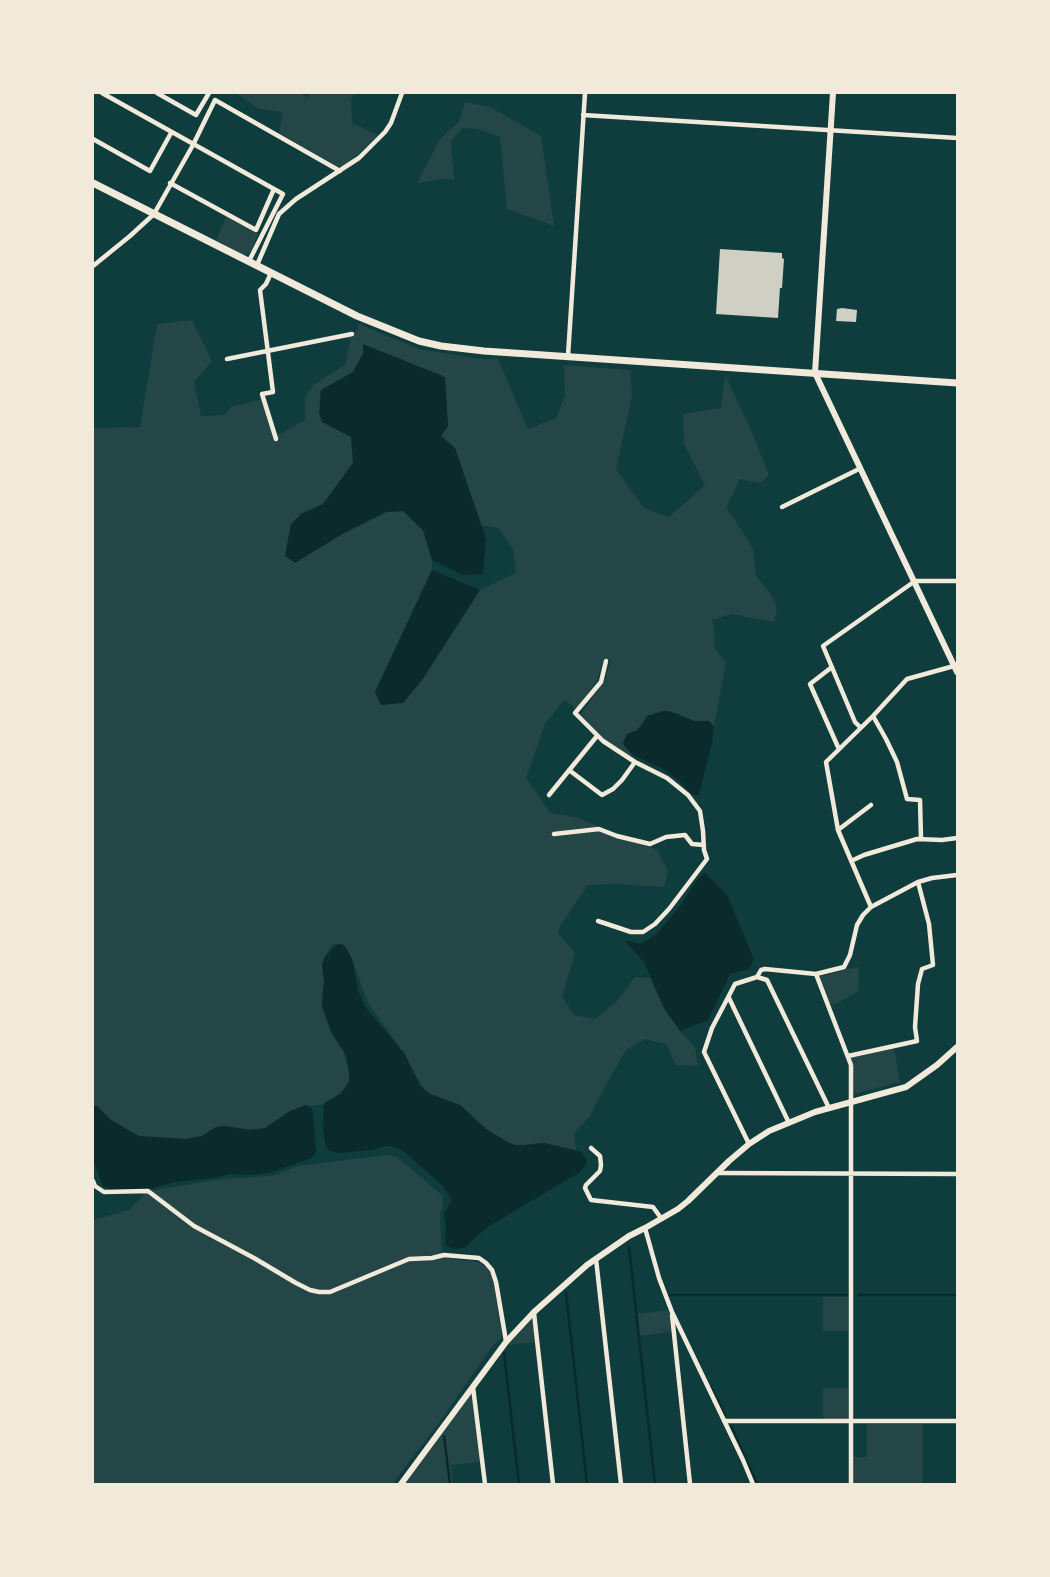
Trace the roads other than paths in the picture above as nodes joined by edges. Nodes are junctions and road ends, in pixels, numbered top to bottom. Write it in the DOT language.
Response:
graph roads {
  1 [pos="102,93"];
  2 [pos="157,93"];
  3 [pos="209,93"];
  4 [pos="402,93"];
  5 [pos="585,93"];
  6 [pos="833,93"];
  7 [pos="583,116"];
  8 [pos="831,130"];
  9 [pos="171,132"];
  10 [pos="957,138"];
  11 [pos="93,139"];
  12 [pos="193,145"];
  13 [pos="340,171"];
  14 [pos="93,183"];
  15 [pos="170,183"];
  16 [pos="274,189"];
  17 [pos="154,214"];
  18 [pos="253,263"];
  19 [pos="93,266"];
  20 [pos="271,273"];
  21 [pos="352,334"];
  22 [pos="269,352"];
  23 [pos="568,357"];
  24 [pos="227,359"];
  25 [pos="815,373"];
  26 [pos="957,383"];
  27 [pos="276,439"];
  28 [pos="859,469"];
  29 [pos="782,507"];
  30 [pos="915,580"];
  31 [pos="957,581"];
  32 [pos="606,660"];
  33 [pos="832,667"];
  34 [pos="956,669"];
  35 [pos="873,716"];
  36 [pos="860,727"];
  37 [pos="597,736"];
  38 [pos="839,748"];
  39 [pos="635,762"];
  40 [pos="569,770"];
  41 [pos="549,795"];
  42 [pos="871,805"];
  43 [pos="838,830"];
  44 [pos="554,834"];
  45 [pos="921,838"];
  46 [pos="957,838"];
  47 [pos="704,845"];
  48 [pos="851,861"];
  49 [pos="957,874"];
  50 [pos="918,882"];
  51 [pos="872,907"];
  52 [pos="598,921"];
  53 [pos="816,974"];
  54 [pos="757,977"];
  55 [pos="729,997"];
  56 [pos="957,1048"];
  57 [pos="848,1056"];
  58 [pos="851,1102"];
  59 [pos="829,1108"];
  60 [pos="790,1123"];
  61 [pos="749,1144"];
  62 [pos="592,1148"];
  63 [pos="717,1173"];
  64 [pos="851,1174"];
  65 [pos="957,1174"];
  66 [pos="93,1181"];
  67 [pos="661,1218"];
  68 [pos="645,1228"];
  69 [pos="596,1259"];
  70 [pos="534,1312"];
  71 [pos="672,1312"];
  72 [pos="506,1342"];
  73 [pos="473,1387"];
  74 [pos="724,1421"];
  75 [pos="957,1421"];
  76 [pos="850,1422"];
  77 [pos="401,1484"];
  78 [pos="485,1484"];
  79 [pos="553,1484"];
  80 [pos="621,1484"];
  81 [pos="690,1484"];
  82 [pos="753,1484"];
  83 [pos="851,1484"];
  1 -- 9 [label="street"];
  2 -- 3 [label="street"];
  4 -- 13 [label="street"];
  5 -- 7 [label="street"];
  6 -- 8 [label="street"];
  7 -- 8 [label="street"];
  7 -- 23 [label="street"];
  8 -- 10 [label="street"];
  8 -- 25 [label="street"];
  9 -- 11 [label="street"];
  9 -- 12 [label="street"];
  12 -- 13 [label="street"];
  12 -- 15 [label="street"];
  12 -- 16 [label="street"];
  13 -- 18 [label="street"];
  14 -- 17 [label="main road"];
  15 -- 16 [label="street"];
  15 -- 17 [label="street"];
  16 -- 18 [label="street"];
  17 -- 18 [label="main road"];
  17 -- 19 [label="street"];
  18 -- 20 [label="main road"];
  20 -- 22 [label="street"];
  20 -- 23 [label="main road"];
  21 -- 22 [label="street"];
  22 -- 24 [label="street"];
  22 -- 27 [label="street"];
  23 -- 25 [label="main road"];
  25 -- 26 [label="main road"];
  25 -- 28 [label="street"];
  28 -- 29 [label="street"];
  28 -- 30 [label="street"];
  30 -- 31 [label="street"];
  30 -- 33 [label="street"];
  30 -- 34 [label="street"];
  32 -- 37 [label="street"];
  33 -- 36 [label="street"];
  33 -- 38 [label="street"];
  34 -- 35 [label="street"];
  35 -- 36 [label="street"];
  35 -- 45 [label="street"];
  36 -- 38 [label="street"];
  37 -- 39 [label="street"];
  37 -- 40 [label="street"];
  38 -- 43 [label="street"];
  39 -- 40 [label="street"];
  39 -- 47 [label="street"];
  40 -- 41 [label="street"];
  42 -- 43 [label="street"];
  43 -- 48 [label="street"];
  44 -- 47 [label="street"];
  45 -- 46 [label="street"];
  45 -- 48 [label="street"];
  47 -- 52 [label="street"];
  48 -- 51 [label="street"];
  49 -- 50 [label="street"];
  50 -- 51 [label="street"];
  50 -- 57 [label="street"];
  51 -- 53 [label="street"];
  53 -- 54 [label="street"];
  53 -- 57 [label="street"];
  54 -- 55 [label="street"];
  54 -- 59 [label="street"];
  55 -- 60 [label="street"];
  55 -- 61 [label="street"];
  56 -- 58 [label="street"];
  57 -- 58 [label="street"];
  58 -- 59 [label="street"];
  58 -- 64 [label="street"];
  59 -- 60 [label="street"];
  60 -- 61 [label="street"];
  61 -- 63 [label="street"];
  62 -- 67 [label="street"];
  63 -- 64 [label="street"];
  63 -- 67 [label="street"];
  64 -- 65 [label="street"];
  64 -- 76 [label="street"];
  66 -- 72 [label="street"];
  67 -- 68 [label="street"];
  68 -- 69 [label="street"];
  68 -- 71 [label="street"];
  69 -- 70 [label="street"];
  69 -- 80 [label="street"];
  70 -- 72 [label="street"];
  70 -- 79 [label="street"];
  71 -- 74 [label="street"];
  71 -- 81 [label="street"];
  72 -- 73 [label="street"];
  73 -- 77 [label="street"];
  73 -- 78 [label="street"];
  74 -- 76 [label="street"];
  74 -- 82 [label="street"];
  75 -- 76 [label="street"];
  76 -- 83 [label="street"];
}
